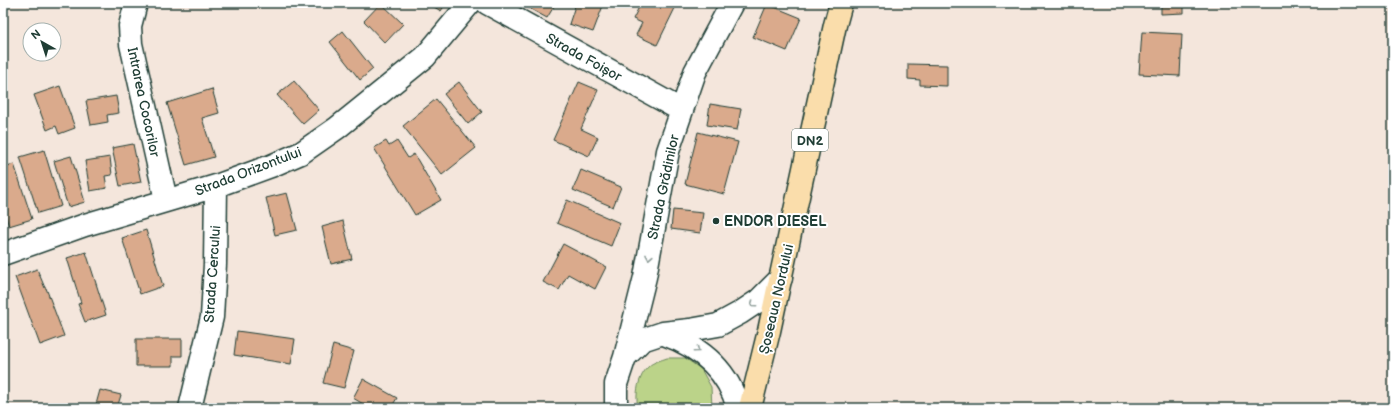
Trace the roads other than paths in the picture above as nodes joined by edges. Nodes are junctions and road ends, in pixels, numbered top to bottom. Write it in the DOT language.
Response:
graph roads {
  1 [pos="136,3"];
  2 [pos="470,3"];
  3 [pos="487,3"];
  4 [pos="732,3"];
  5 [pos="841,3"];
  6 [pos="681,110"];
  7 [pos="216,186"];
  8 [pos="166,200"];
  9 [pos="3,254"];
  10 [pos="781,278"];
  11 [pos="663,333"];
  12 [pos="625,357"];
  13 [pos="748,405"];
  14 [pos="190,408"];
  15 [pos="616,408"];
  1 -- 8 [label="street, Intrarea Cocorilor"];
  2 -- 7 [label="street, Strada Orizontului"];
  3 -- 6 [label="street, Strada Foișor"];
  4 -- 6 [label="street, Strada Grădinilor"];
  5 -- 10 [label="main road, Șoseaua Nordului / DN2"];
  6 -- 12 [label="street, Strada Grădinilor, one-way"];
  7 -- 8 [label="street, Strada Orizontului"];
  7 -- 14 [label="street, Strada Cercului"];
  8 -- 9 [label="street, Strada Orizontului"];
  10 -- 11 [label="street, Strada Grădinilor, one-way"];
  10 -- 13 [label="main road, Șoseaua Nordului / DN2"];
  11 -- 12 [label="street, Strada Grădinilor"];
  11 -- 13 [label="street, one-way"];
  12 -- 15 [label="street, Strada Grădinilor"];
}
